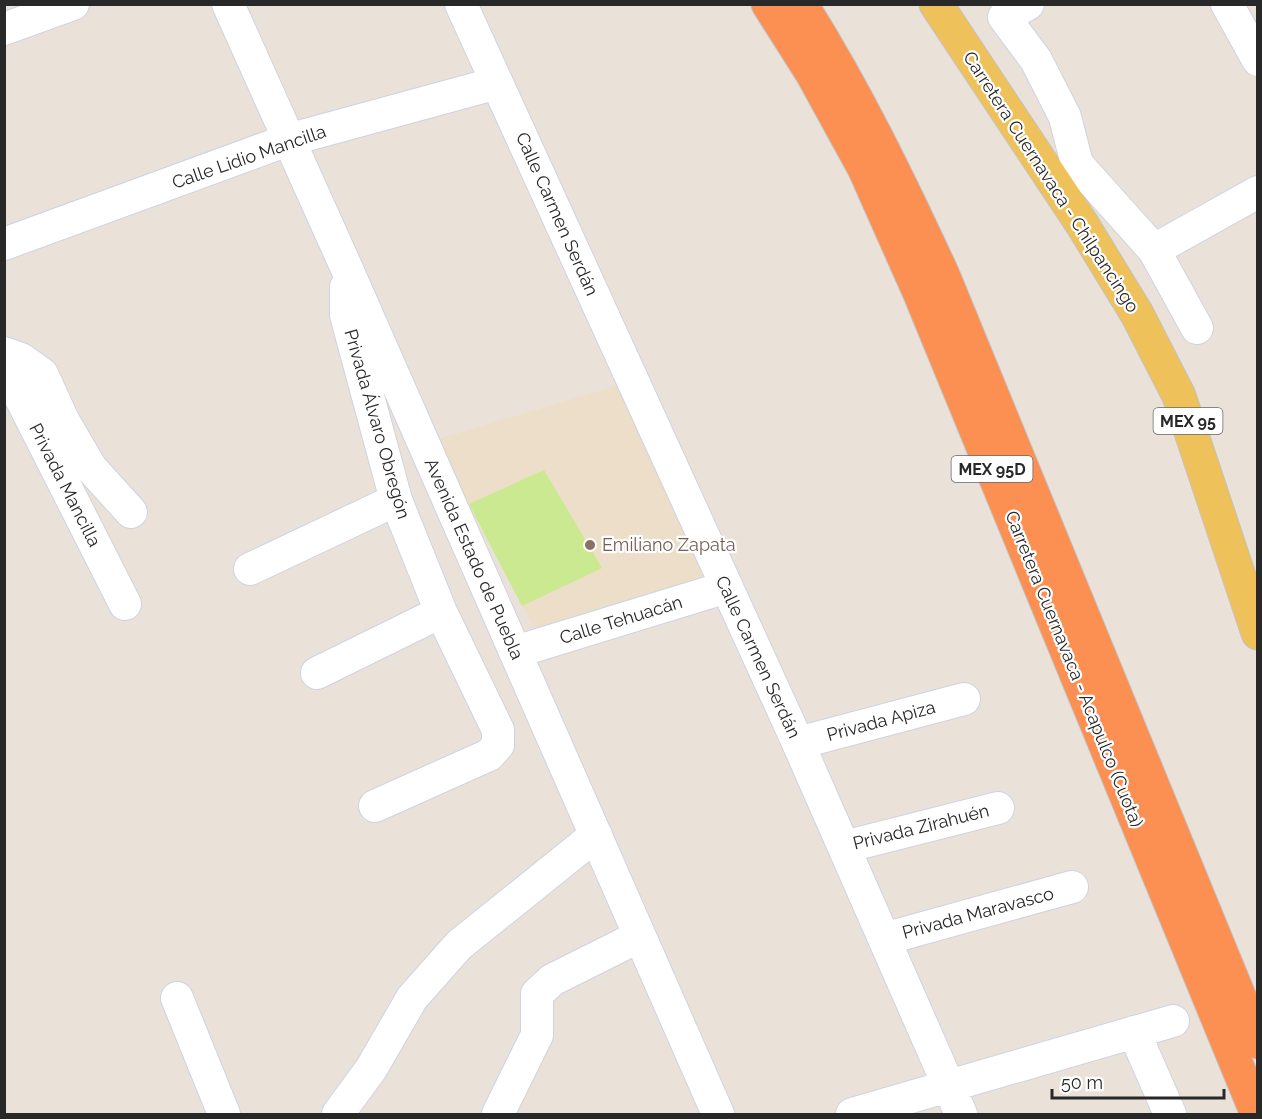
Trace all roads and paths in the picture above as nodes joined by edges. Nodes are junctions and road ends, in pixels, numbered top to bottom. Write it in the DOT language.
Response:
graph roads {
  1 [pos="73,4"];
  2 [pos="228,4"];
  3 [pos="460,4"];
  4 [pos="768,4"];
  5 [pos="801,4"];
  6 [pos="936,4"];
  7 [pos="1227,4"];
  8 [pos="1016,11"];
  9 [pos="4,29"];
  10 [pos="1257,60"];
  11 [pos="498,83"];
  12 [pos="288,140"];
  13 [pos="1077,164"];
  14 [pos="1043,166"];
  15 [pos="1257,192"];
  16 [pos="4,244"];
  17 [pos="1154,250"];
  18 [pos="347,268"];
  19 [pos="1197,328"];
  20 [pos="4,353"];
  21 [pos="4,365"];
  22 [pos="396,500"];
  23 [pos="131,512"];
  24 [pos="250,569"];
  25 [pos="727,587"];
  26 [pos="125,604"];
  27 [pos="441,612"];
  28 [pos="1257,633"];
  29 [pos="515,652"];
  30 [pos="317,673"];
  31 [pos="964,699"];
  32 [pos="798,743"];
  33 [pos="375,806"];
  34 [pos="998,808"];
  35 [pos="596,835"];
  36 [pos="844,847"];
  37 [pos="1072,887"];
  38 [pos="638,937"];
  39 [pos="1204,937"];
  40 [pos="884,939"];
  41 [pos="177,998"];
  42 [pos="1257,1003"];
  43 [pos="1173,1021"];
  44 [pos="1134,1032"];
  45 [pos="1257,1042"];
  46 [pos="955,1101"];
  47 [pos="225,1114"];
  48 [pos="338,1114"];
  49 [pos="498,1114"];
  50 [pos="718,1114"];
  51 [pos="852,1114"];
  52 [pos="1170,1114"];
  53 [pos="1257,1114"];
  1 -- 9 [label="street"];
  2 -- 12 [label="street, Avenida Estado de Puebla"];
  3 -- 11 [label="street, Calle Carmen Serdán"];
  4 -- 39 [label="highway, Carretera Cuernavaca - Acapulco (Cuota) / MEX 95D"];
  5 -- 39 [label="highway, Carretera Cuernavaca - Acapulco (Cuota) / MEX 95D"];
  6 -- 14 [label="main road, Carretera Cuernavaca - Chilpancingo / MEX 95"];
  7 -- 10 [label="street"];
  8 -- 13 [label="street"];
  11 -- 12 [label="street, Calle Lidio Mancilla"];
  11 -- 25 [label="street, Calle Carmen Serdán"];
  12 -- 16 [label="street, Calle Lidio Mancilla"];
  12 -- 18 [label="street, Avenida Estado de Puebla"];
  13 -- 14 [label="street"];
  13 -- 17 [label="street"];
  14 -- 28 [label="main road, Carretera Cuernavaca - Chilpancingo / MEX 95"];
  15 -- 17 [label="street"];
  17 -- 19 [label="street"];
  18 -- 22 [label="street, Privada Álvaro Obregón"];
  18 -- 29 [label="street, Avenida Estado de Puebla"];
  20 -- 23 [label="street"];
  21 -- 26 [label="street, Privada Mancilla"];
  22 -- 24 [label="street"];
  22 -- 27 [label="street, Privada Álvaro Obregón"];
  25 -- 29 [label="street, Calle Tehuacán"];
  25 -- 32 [label="street, Calle Carmen Serdán"];
  27 -- 30 [label="street"];
  27 -- 33 [label="street, Privada Álvaro Obregón"];
  29 -- 35 [label="street, Avenida Estado de Puebla"];
  31 -- 32 [label="street, Privada Apiza"];
  32 -- 36 [label="street, Calle Carmen Serdán"];
  34 -- 36 [label="street, Privada Zirahuén"];
  35 -- 38 [label="street, Avenida Estado de Puebla"];
  35 -- 48 [label="street"];
  36 -- 40 [label="street, Calle Carmen Serdán"];
  37 -- 40 [label="street, Privada Maravasco"];
  38 -- 49 [label="street"];
  38 -- 50 [label="street, Avenida Estado de Puebla"];
  39 -- 42 [label="highway"];
  39 -- 45 [label="highway, Carretera Cuernavaca - Acapulco (Cuota) / MEX 95D"];
  39 -- 53 [label="highway, Carretera Cuernavaca - Acapulco (Cuota) / MEX 95D"];
  40 -- 46 [label="street, Calle Carmen Serdán"];
  41 -- 47 [label="street"];
  43 -- 44 [label="street"];
  44 -- 46 [label="street"];
  44 -- 52 [label="street"];
  46 -- 51 [label="street"];
}
